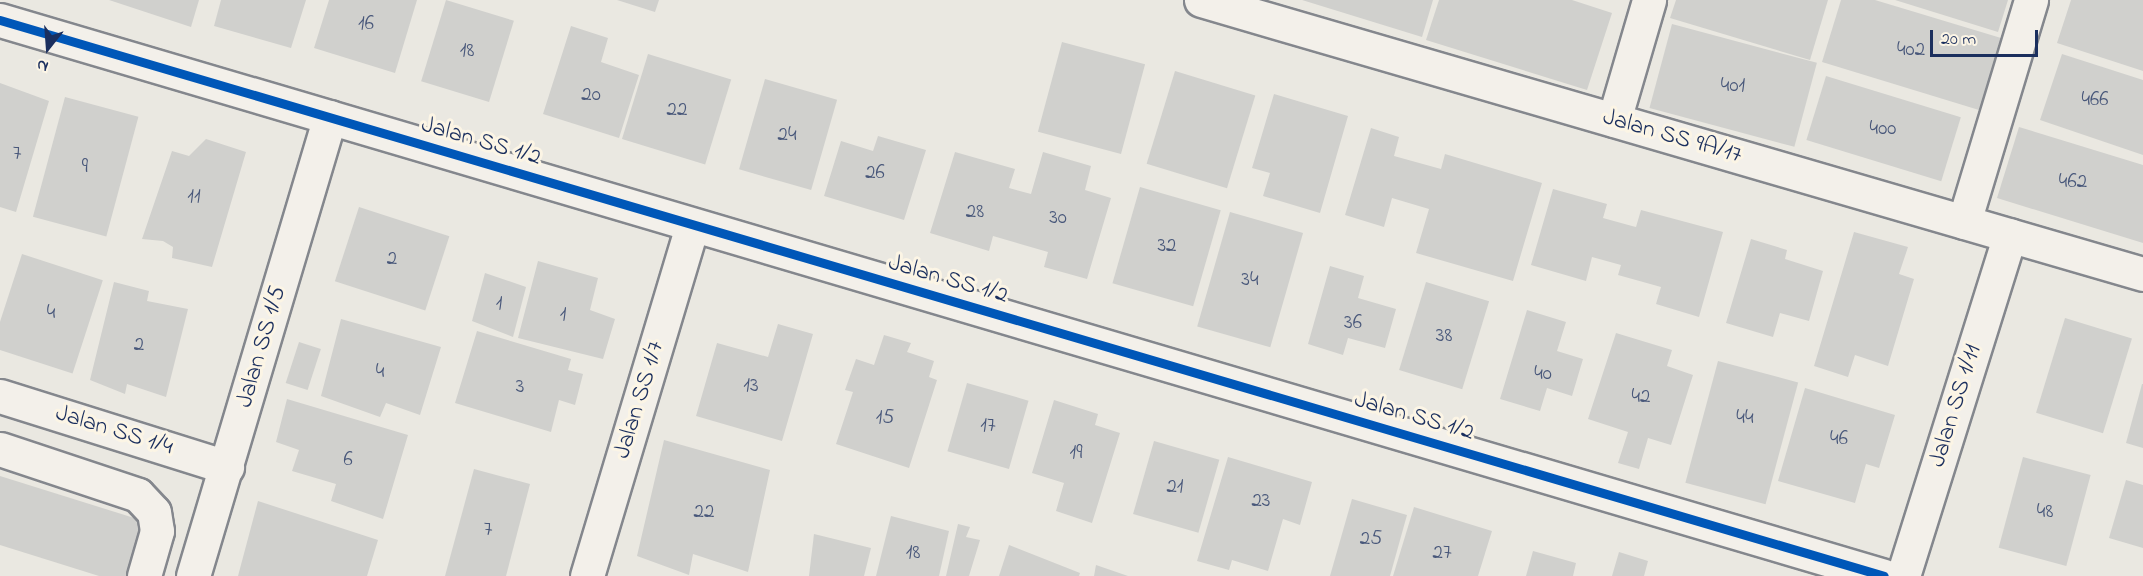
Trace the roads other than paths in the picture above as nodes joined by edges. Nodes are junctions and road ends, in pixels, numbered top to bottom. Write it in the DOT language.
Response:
graph roads {
  1 [pos="1201,0"];
  2 [pos="1649,0"];
  3 [pos="2031,0"];
  4 [pos="1242,6"];
  5 [pos="0,20"];
  6 [pos="330,117"];
  7 [pos="1614,120"];
  8 [pos="1964,222"];
  9 [pos="692,225"];
  10 [pos="2010,235"];
  11 [pos="2143,274"];
  12 [pos="0,396"];
  13 [pos="0,448"];
  14 [pos="227,467"];
  15 [pos="144,576"];
  16 [pos="193,576"];
  17 [pos="589,576"];
  18 [pos="1884,576"];
  19 [pos="1903,576"];
  1 -- 4 [label="street, Jalan SS 9A/17"];
  2 -- 7 [label="street"];
  3 -- 8 [label="street"];
  4 -- 7 [label="street, Jalan SS 9A/17"];
  5 -- 6 [label="street, Jalan SS 1/2"];
  6 -- 9 [label="street, Jalan SS 1/2"];
  6 -- 14 [label="street, Jalan SS 1/5"];
  7 -- 8 [label="street, Jalan SS 9A/17"];
  8 -- 10 [label="street, Jalan SS 9A/17"];
  9 -- 17 [label="street, Jalan SS 1/7"];
  9 -- 18 [label="street, Jalan SS 1/2"];
  10 -- 11 [label="street, Jalan SS 9A/17"];
  10 -- 19 [label="street, Jalan SS 1/11"];
  12 -- 14 [label="street, Jalan SS 1/4"];
  13 -- 15 [label="street"];
  14 -- 16 [label="street, Jalan SS 1/5"];
}
